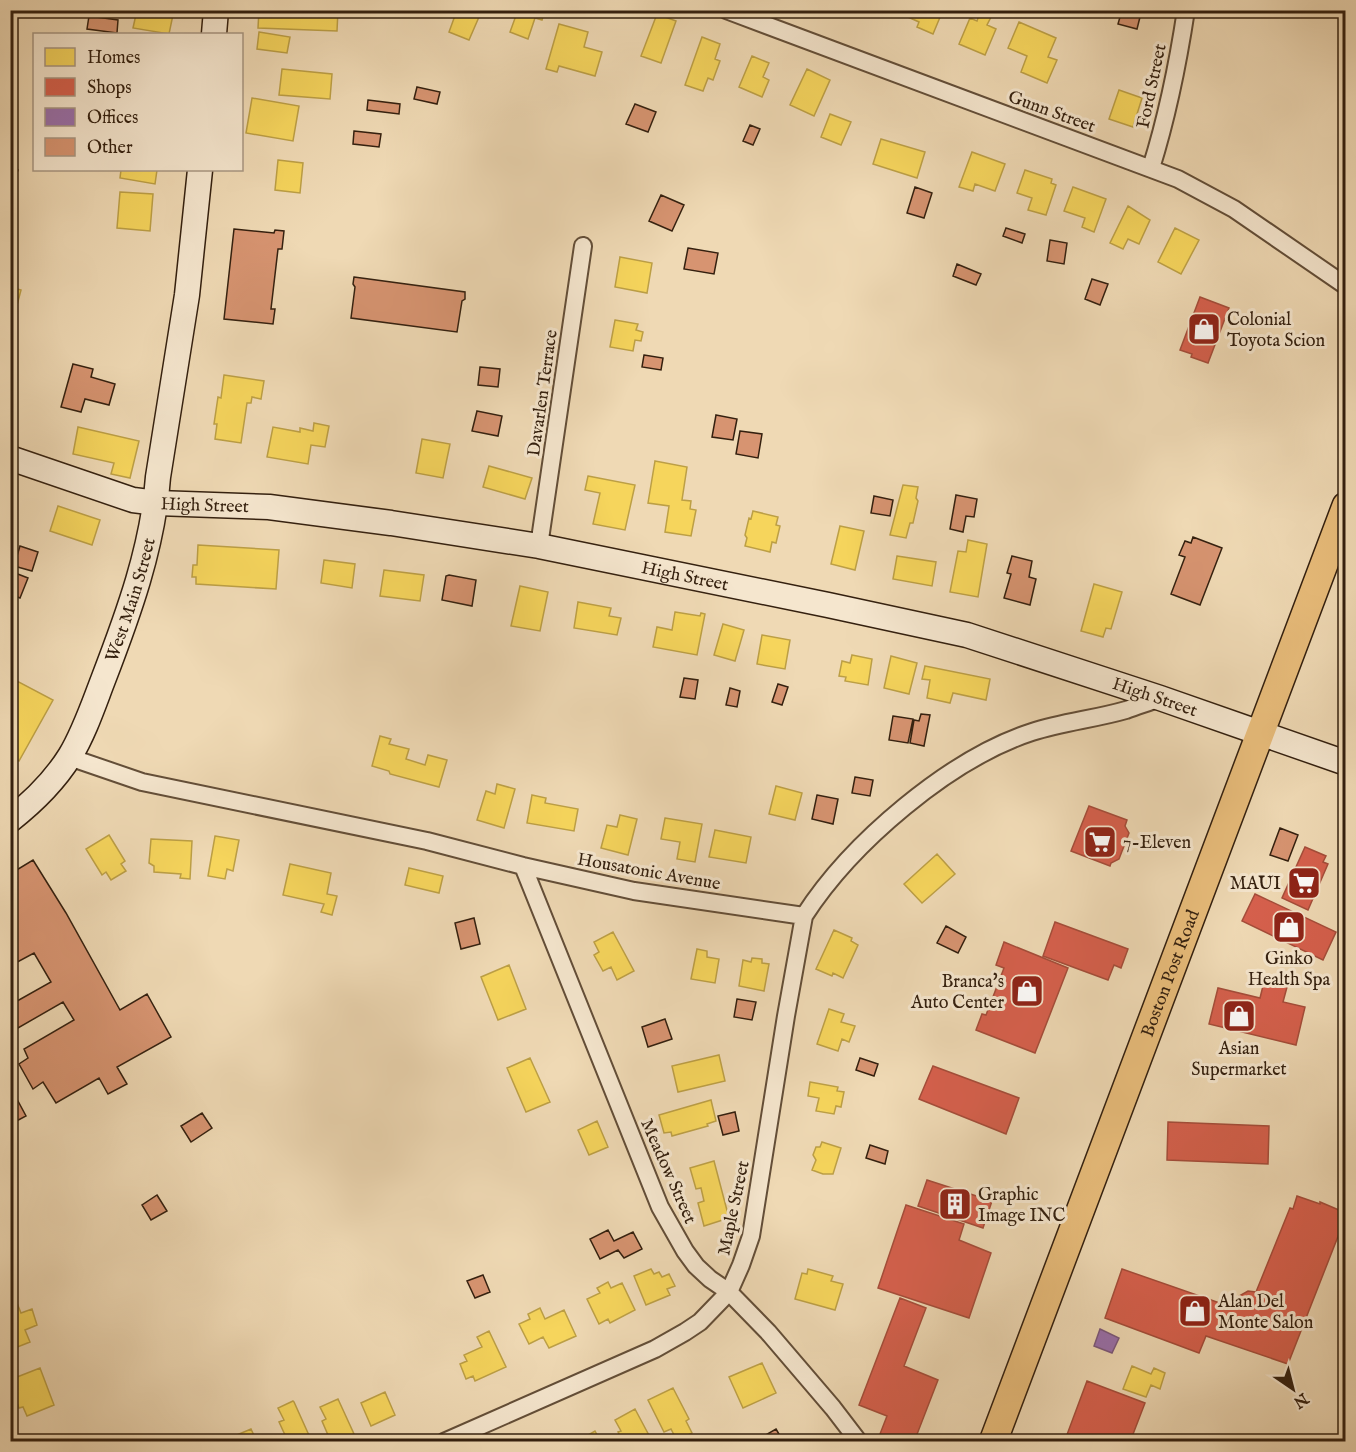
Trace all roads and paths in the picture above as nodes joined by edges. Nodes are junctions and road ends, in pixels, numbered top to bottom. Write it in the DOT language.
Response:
graph roads {
  1 [pos="216,10"];
  2 [pos="726,10"];
  3 [pos="1186,10"];
  4 [pos="213,33"];
  5 [pos="1150,168"];
  6 [pos="200,171"];
  7 [pos="583,246"];
  8 [pos="1346,286"];
  9 [pos="10,458"];
  10 [pos="157,503"];
  11 [pos="1346,506"];
  12 [pos="539,546"];
  13 [pos="1160,698"];
  14 [pos="1261,732"];
  15 [pos="69,757"];
  16 [pos="1346,763"];
  17 [pos="10,820"];
  18 [pos="523,866"];
  19 [pos="804,916"];
  20 [pos="729,1292"];
  21 [pos="463,1438"];
  22 [pos="444,1442"];
  23 [pos="859,1442"];
  24 [pos="993,1442"];
  1 -- 4 [label="main road"];
  2 -- 5 [label="street, Gunn Street"];
  3 -- 5 [label="street, Ford Street"];
  5 -- 8 [label="street, Gunn Street"];
  6 -- 10 [label="main road, West Main Street"];
  7 -- 12 [label="street, Davarlen Terrace"];
  9 -- 10 [label="main road, High Street"];
  10 -- 12 [label="main road, High Street"];
  10 -- 15 [label="main road, West Main Street"];
  11 -- 14 [label="main road, Boston Post Road"];
  12 -- 13 [label="main road, High Street"];
  13 -- 14 [label="main road, High Street"];
  13 -- 19 [label="street"];
  14 -- 16 [label="main road, High Street"];
  14 -- 24 [label="main road, Boston Post Road"];
  15 -- 17 [label="main road, West Main Street"];
  15 -- 18 [label="street, Housatonic Avenue"];
  18 -- 19 [label="street, Housatonic Avenue"];
  18 -- 20 [label="street, Meadow Street"];
  19 -- 20 [label="street, Maple Street"];
  20 -- 21 [label="street, Maple Street"];
  20 -- 23 [label="street, Meadow Street"];
  21 -- 22 [label="street, Maple Street"];
}
